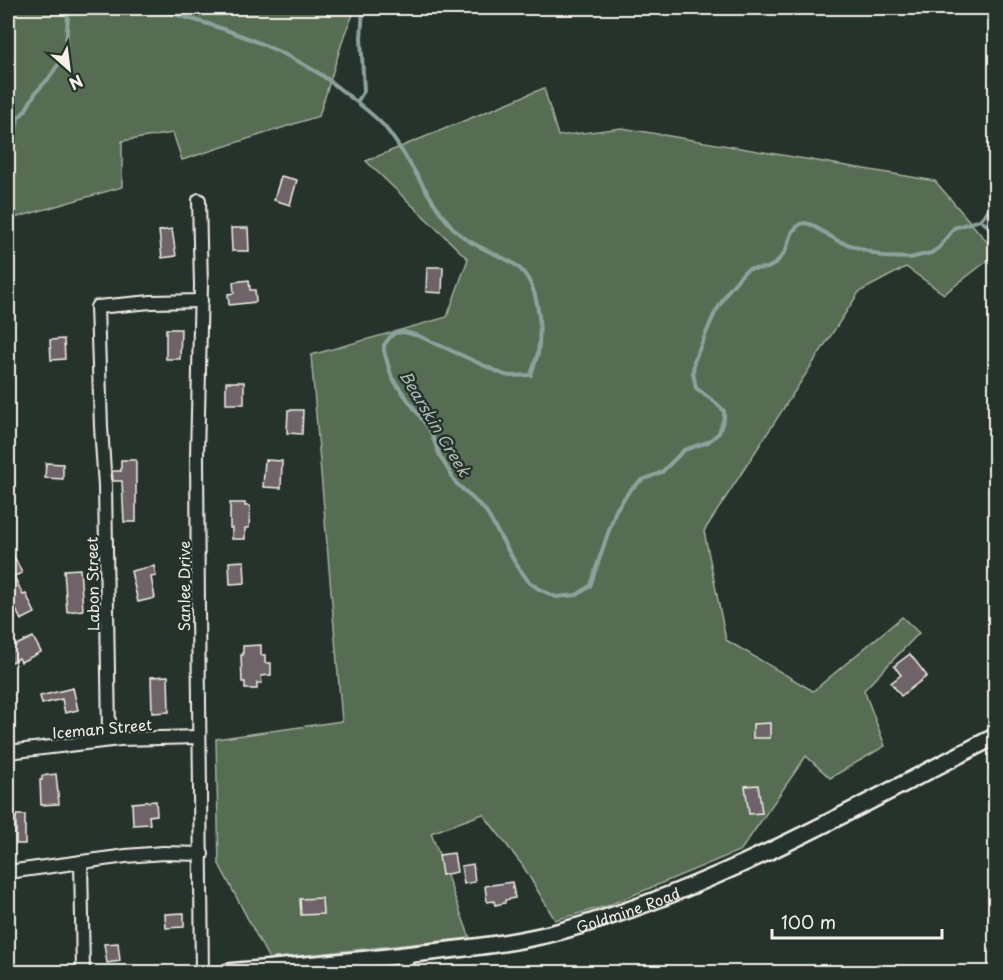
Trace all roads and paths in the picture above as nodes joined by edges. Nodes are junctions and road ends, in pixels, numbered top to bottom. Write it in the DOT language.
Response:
graph roads {
  1 [pos="199,200"];
  2 [pos="201,301"];
  3 [pos="996,736"];
  4 [pos="199,737"];
  5 [pos="111,740"];
  6 [pos="8,752"];
  7 [pos="202,854"];
  8 [pos="81,862"];
  9 [pos="8,872"];
  10 [pos="405,955"];
  11 [pos="83,972"];
  12 [pos="202,972"];
  13 [pos="228,972"];
  14 [pos="407,972"];
  1 -- 2 [label="street, Sanlee Drive"];
  2 -- 4 [label="street, Sanlee Drive"];
  2 -- 5 [label="street, Labon Street"];
  3 -- 10 [label="main road, Goldmine Road"];
  4 -- 5 [label="street, Iceman Street"];
  4 -- 7 [label="street, Sanlee Drive"];
  5 -- 6 [label="street, Iceman Street"];
  7 -- 8 [label="street"];
  7 -- 12 [label="street, Sanlee Drive"];
  8 -- 9 [label="street"];
  8 -- 11 [label="street"];
  10 -- 13 [label="main road, Goldmine Road"];
  10 -- 14 [label="street"];
}
